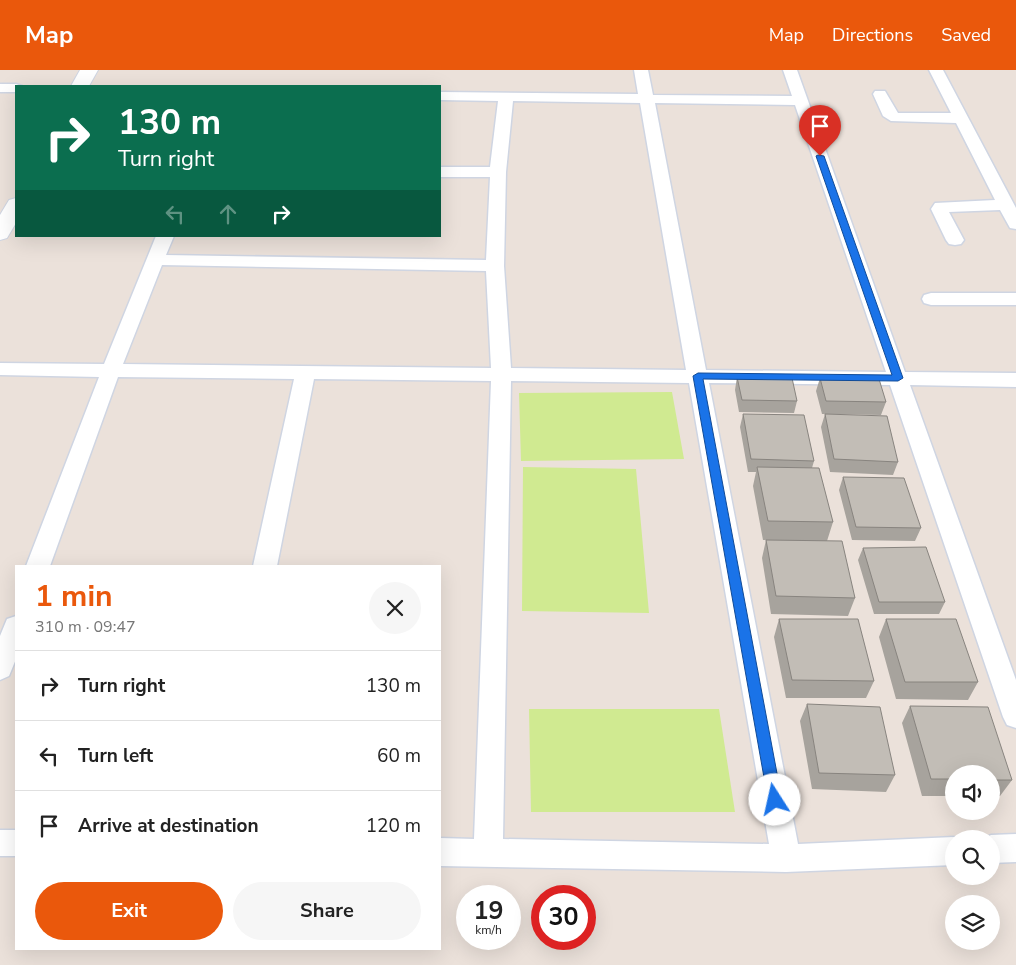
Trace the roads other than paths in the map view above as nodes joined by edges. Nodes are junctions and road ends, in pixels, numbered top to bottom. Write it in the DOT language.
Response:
graph roads {
  1 [pos="89,70"];
  2 [pos="641,70"];
  3 [pos="790,70"];
  4 [pos="936,70"];
  5 [pos="81,85"];
  6 [pos="0,88"];
  7 [pos="15,88"];
  8 [pos="880,94"];
  9 [pos="441,96"];
  10 [pos="506,97"];
  11 [pos="647,100"];
  12 [pos="801,101"];
  13 [pos="961,118"];
  14 [pos="441,172"];
  15 [pos="498,172"];
  16 [pos="1006,205"];
  17 [pos="15,206"];
  18 [pos="1016,224"];
  19 [pos="0,234"];
  20 [pos="165,237"];
  21 [pos="955,240"];
  22 [pos="156,260"];
  23 [pos="495,266"];
  24 [pos="931,299"];
  25 [pos="1016,299"];
  26 [pos="0,369"];
  27 [pos="111,370"];
  28 [pos="305,372"];
  29 [pos="501,374"];
  30 [pos="698,376"];
  31 [pos="898,378"];
  32 [pos="1016,380"];
  33 [pos="38,565"];
  34 [pos="265,565"];
  35 [pos="15,629"];
  36 [pos="0,670"];
  37 [pos="1016,717"];
  38 [pos="0,843"];
  39 [pos="15,843"];
  40 [pos="1016,848"];
  41 [pos="1000,849"];
  42 [pos="945,850"];
  43 [pos="441,852"];
  44 [pos="488,853"];
  45 [pos="786,858"];
  1 -- 5 [label="street"];
  2 -- 11 [label="street"];
  3 -- 12 [label="street"];
  4 -- 13 [label="street"];
  6 -- 7 [label="street"];
  8 -- 13 [label="street"];
  9 -- 10 [label="street"];
  10 -- 11 [label="street"];
  10 -- 15 [label="street"];
  11 -- 12 [label="street"];
  11 -- 30 [label="street"];
  12 -- 31 [label="street"];
  13 -- 16 [label="street"];
  14 -- 15 [label="street"];
  15 -- 23 [label="street"];
  16 -- 18 [label="street"];
  16 -- 21 [label="street"];
  17 -- 19 [label="street"];
  20 -- 22 [label="street"];
  22 -- 23 [label="street"];
  22 -- 27 [label="street"];
  23 -- 29 [label="street"];
  24 -- 25 [label="street"];
  26 -- 27 [label="street"];
  27 -- 28 [label="street"];
  27 -- 33 [label="street"];
  28 -- 29 [label="street"];
  28 -- 34 [label="street"];
  29 -- 30 [label="street"];
  29 -- 44 [label="street"];
  30 -- 31 [label="street"];
  30 -- 45 [label="street"];
  31 -- 32 [label="street"];
  31 -- 37 [label="street"];
  35 -- 36 [label="street"];
  38 -- 39 [label="street"];
  40 -- 41 [label="street"];
  42 -- 45 [label="street"];
  43 -- 44 [label="street"];
  44 -- 45 [label="street"];
}
